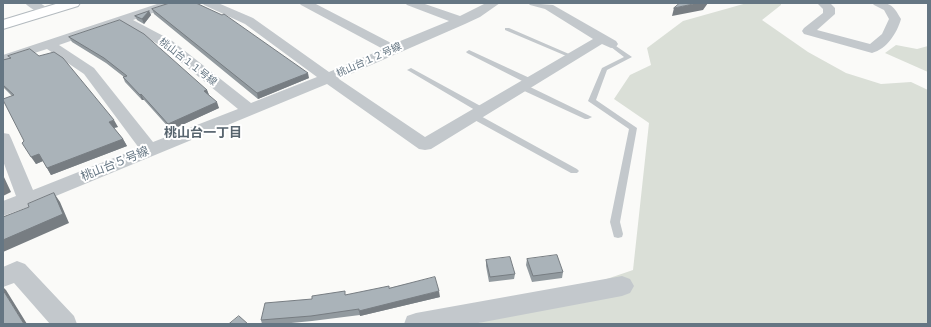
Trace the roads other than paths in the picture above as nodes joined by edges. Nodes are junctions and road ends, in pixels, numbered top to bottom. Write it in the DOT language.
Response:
graph roads {
  1 [pos="62,3"];
  2 [pos="73,3"];
  3 [pos="171,3"];
  4 [pos="208,3"];
  5 [pos="306,3"];
  6 [pos="411,3"];
  7 [pos="494,3"];
  8 [pos="534,3"];
  9 [pos="823,3"];
  10 [pos="878,3"];
  11 [pos="40,8"];
  12 [pos="123,19"];
  13 [pos="3,21"];
  14 [pos="461,21"];
  15 [pos="3,25"];
  16 [pos="507,29"];
  17 [pos="608,42"];
  18 [pos="49,44"];
  19 [pos="393,49"];
  20 [pos="469,52"];
  21 [pos="573,57"];
  22 [pos="3,59"];
  23 [pos="411,70"];
  24 [pos="328,78"];
  25 [pos="527,84"];
  26 [pos="249,110"];
  27 [pos="479,113"];
  28 [pos="588,116"];
  29 [pos="4,145"];
  30 [pos="150,150"];
  31 [pos="574,171"];
  32 [pos="27,200"];
  33 [pos="3,209"];
  34 [pos="618,234"];
  35 [pos="3,278"];
  36 [pos="622,286"];
  37 [pos="65,324"];
  38 [pos="416,324"];
  1 -- 11 [label="street"];
  2 -- 11 [label="street"];
  3 -- 12 [label="street"];
  4 -- 24 [label="street, 桃山台１２号線"];
  5 -- 19 [label="street"];
  6 -- 14 [label="street"];
  7 -- 14 [label="street, 桃山台１２号線"];
  8 -- 17 [label="street"];
  9 -- 10 [label="street"];
  11 -- 13 [label="street"];
  11 -- 15 [label="street"];
  12 -- 18 [label="street"];
  12 -- 26 [label="street, 桃山台１１号線"];
  14 -- 19 [label="street, 桃山台１２号線"];
  16 -- 21 [label="lane"];
  17 -- 21 [label="street"];
  17 -- 34 [label="lane"];
  18 -- 22 [label="street"];
  18 -- 30 [label="street"];
  19 -- 24 [label="street, 桃山台１２号線"];
  20 -- 25 [label="lane"];
  21 -- 25 [label="street"];
  23 -- 27 [label="lane"];
  24 -- 26 [label="street, 桃山台５号線"];
  24 -- 27 [label="street"];
  25 -- 27 [label="street"];
  25 -- 28 [label="lane"];
  26 -- 30 [label="street, 桃山台５号線"];
  27 -- 31 [label="lane"];
  29 -- 32 [label="street"];
  30 -- 32 [label="street, 桃山台５号線"];
  32 -- 33 [label="street, 桃山台５号線"];
  35 -- 37 [label="street"];
  36 -- 38 [label="street"];
}
